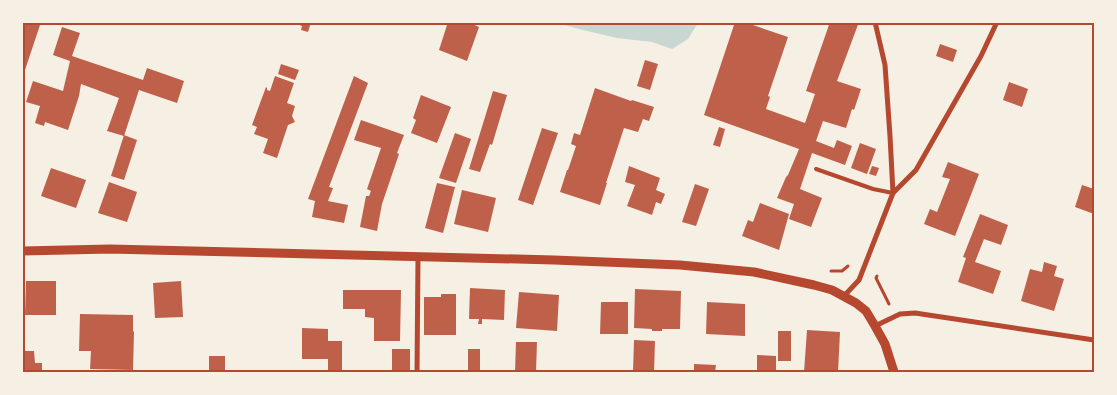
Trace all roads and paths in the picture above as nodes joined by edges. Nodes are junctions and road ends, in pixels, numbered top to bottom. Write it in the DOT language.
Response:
graph roads {
  1 [pos="876,22"];
  2 [pos="997,22"];
  3 [pos="816,169"];
  4 [pos="893,193"];
  5 [pos="22,251"];
  6 [pos="418,257"];
  7 [pos="880,269"];
  8 [pos="844,296"];
  9 [pos="889,304"];
  10 [pos="876,326"];
  11 [pos="1094,340"];
  12 [pos="417,372"];
  13 [pos="894,372"];
  1 -- 4 [label="street"];
  2 -- 4 [label="street"];
  3 -- 4 [label="lane"];
  4 -- 8 [label="street"];
  5 -- 6 [label="street"];
  6 -- 8 [label="street"];
  6 -- 12 [label="street"];
  7 -- 9 [label="path"];
  8 -- 10 [label="street"];
  10 -- 11 [label="street"];
  10 -- 13 [label="street"];
}
